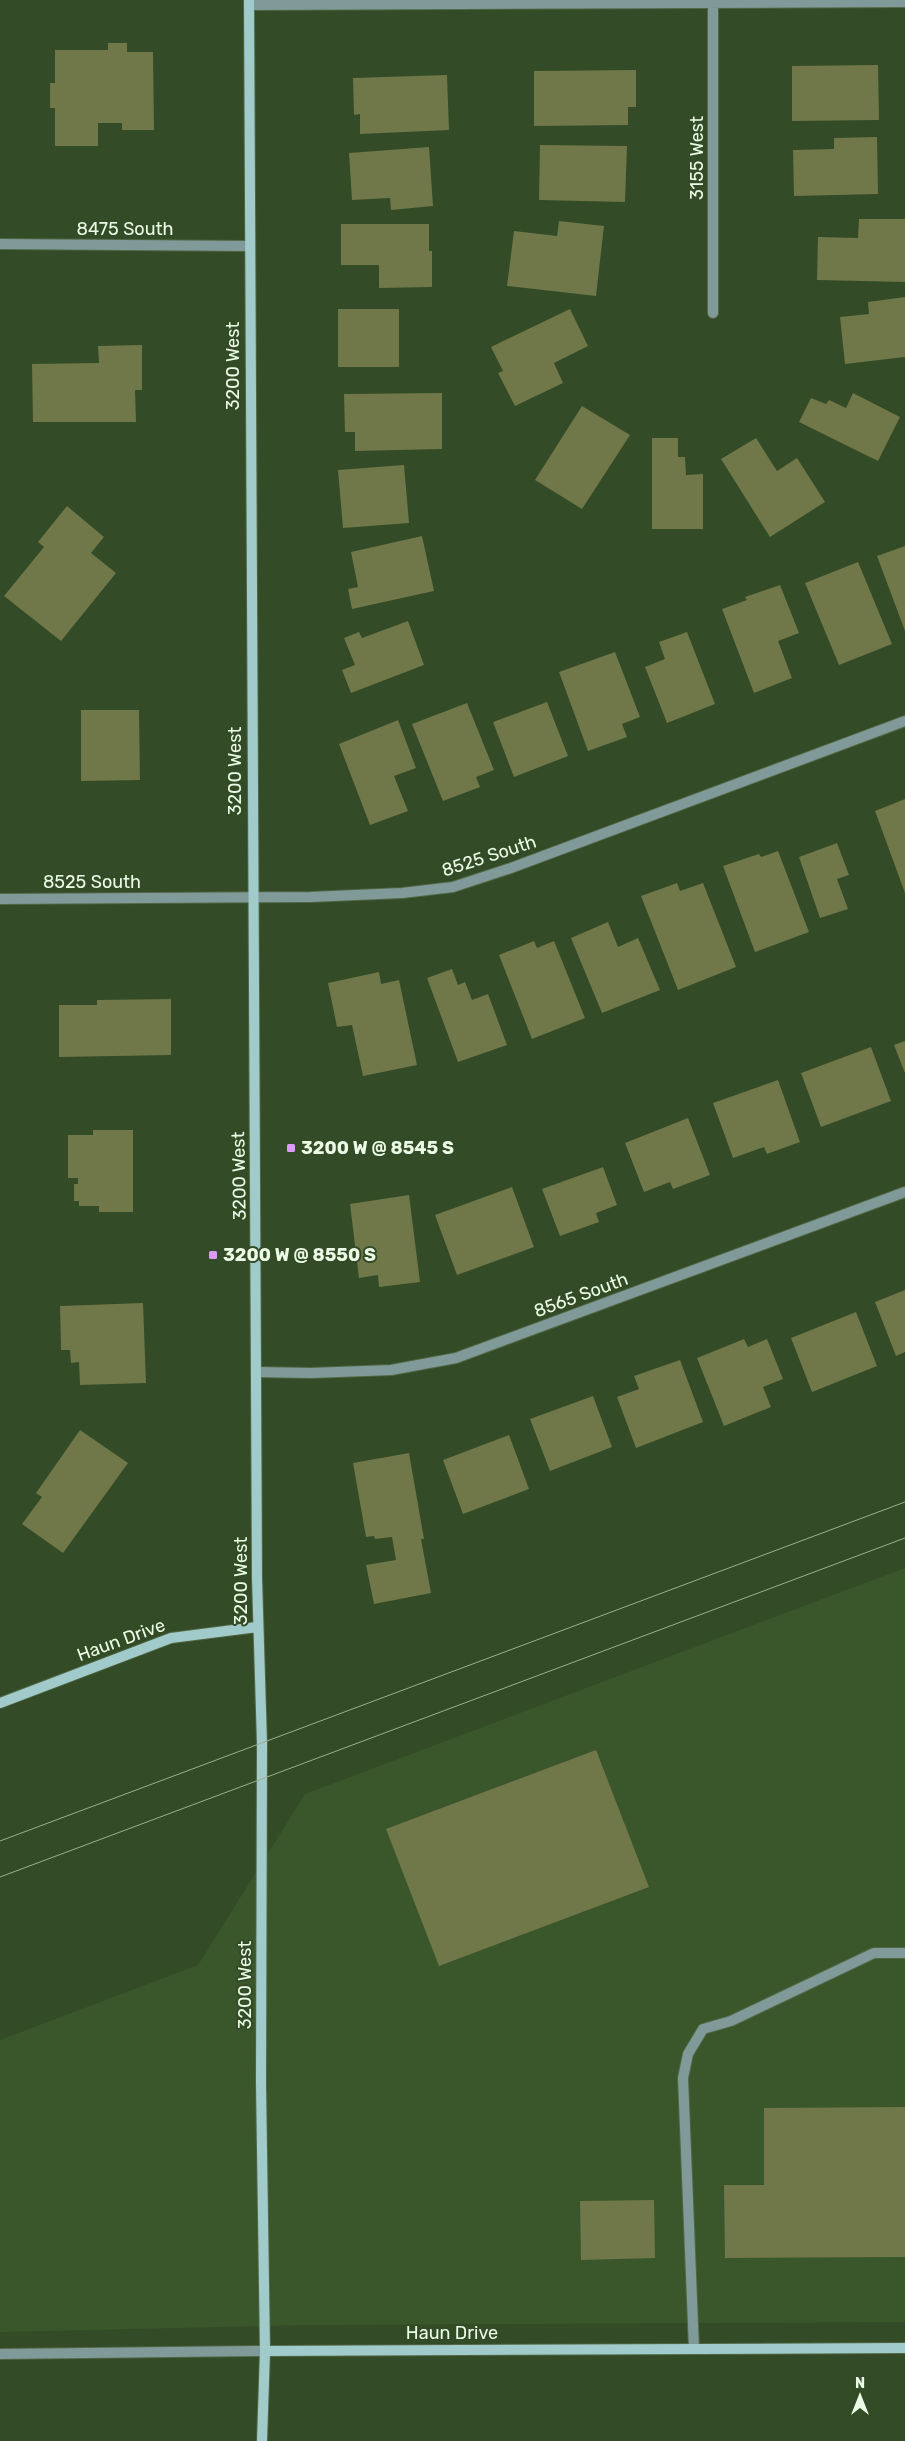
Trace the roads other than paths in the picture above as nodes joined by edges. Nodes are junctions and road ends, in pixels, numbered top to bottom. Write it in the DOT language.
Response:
graph roads {
  1 [pos="758,1"];
  2 [pos="248,2"];
  3 [pos="905,2"];
  4 [pos="713,3"];
  5 [pos="0,244"];
  6 [pos="249,246"];
  7 [pos="713,313"];
  8 [pos="905,721"];
  9 [pos="253,897"];
  10 [pos="0,899"];
  11 [pos="905,1192"];
  12 [pos="256,1372"];
  13 [pos="257,1627"];
  14 [pos="0,1703"];
  15 [pos="905,1953"];
  16 [pos="905,2348"];
  17 [pos="694,2349"];
  18 [pos="266,2351"];
  19 [pos="0,2354"];
  20 [pos="262,2441"];
  1 -- 3 [label="street"];
  1 -- 4 [label="street"];
  2 -- 4 [label="street"];
  2 -- 6 [label="street, 3200 West"];
  4 -- 7 [label="street, 3155 West"];
  5 -- 6 [label="street, 8475 South"];
  6 -- 9 [label="street, 3200 West"];
  8 -- 9 [label="street, 8525 South"];
  9 -- 10 [label="street, 8525 South"];
  9 -- 12 [label="street, 3200 West"];
  11 -- 12 [label="street, 8565 South"];
  12 -- 13 [label="street, 3200 West"];
  13 -- 14 [label="street, Haun Drive"];
  13 -- 18 [label="street, 3200 West"];
  15 -- 17 [label="street"];
  16 -- 17 [label="street, Haun Drive"];
  17 -- 18 [label="street, Haun Drive"];
  18 -- 19 [label="street, Haun Drive"];
  18 -- 20 [label="street, 3200 West"];
}
